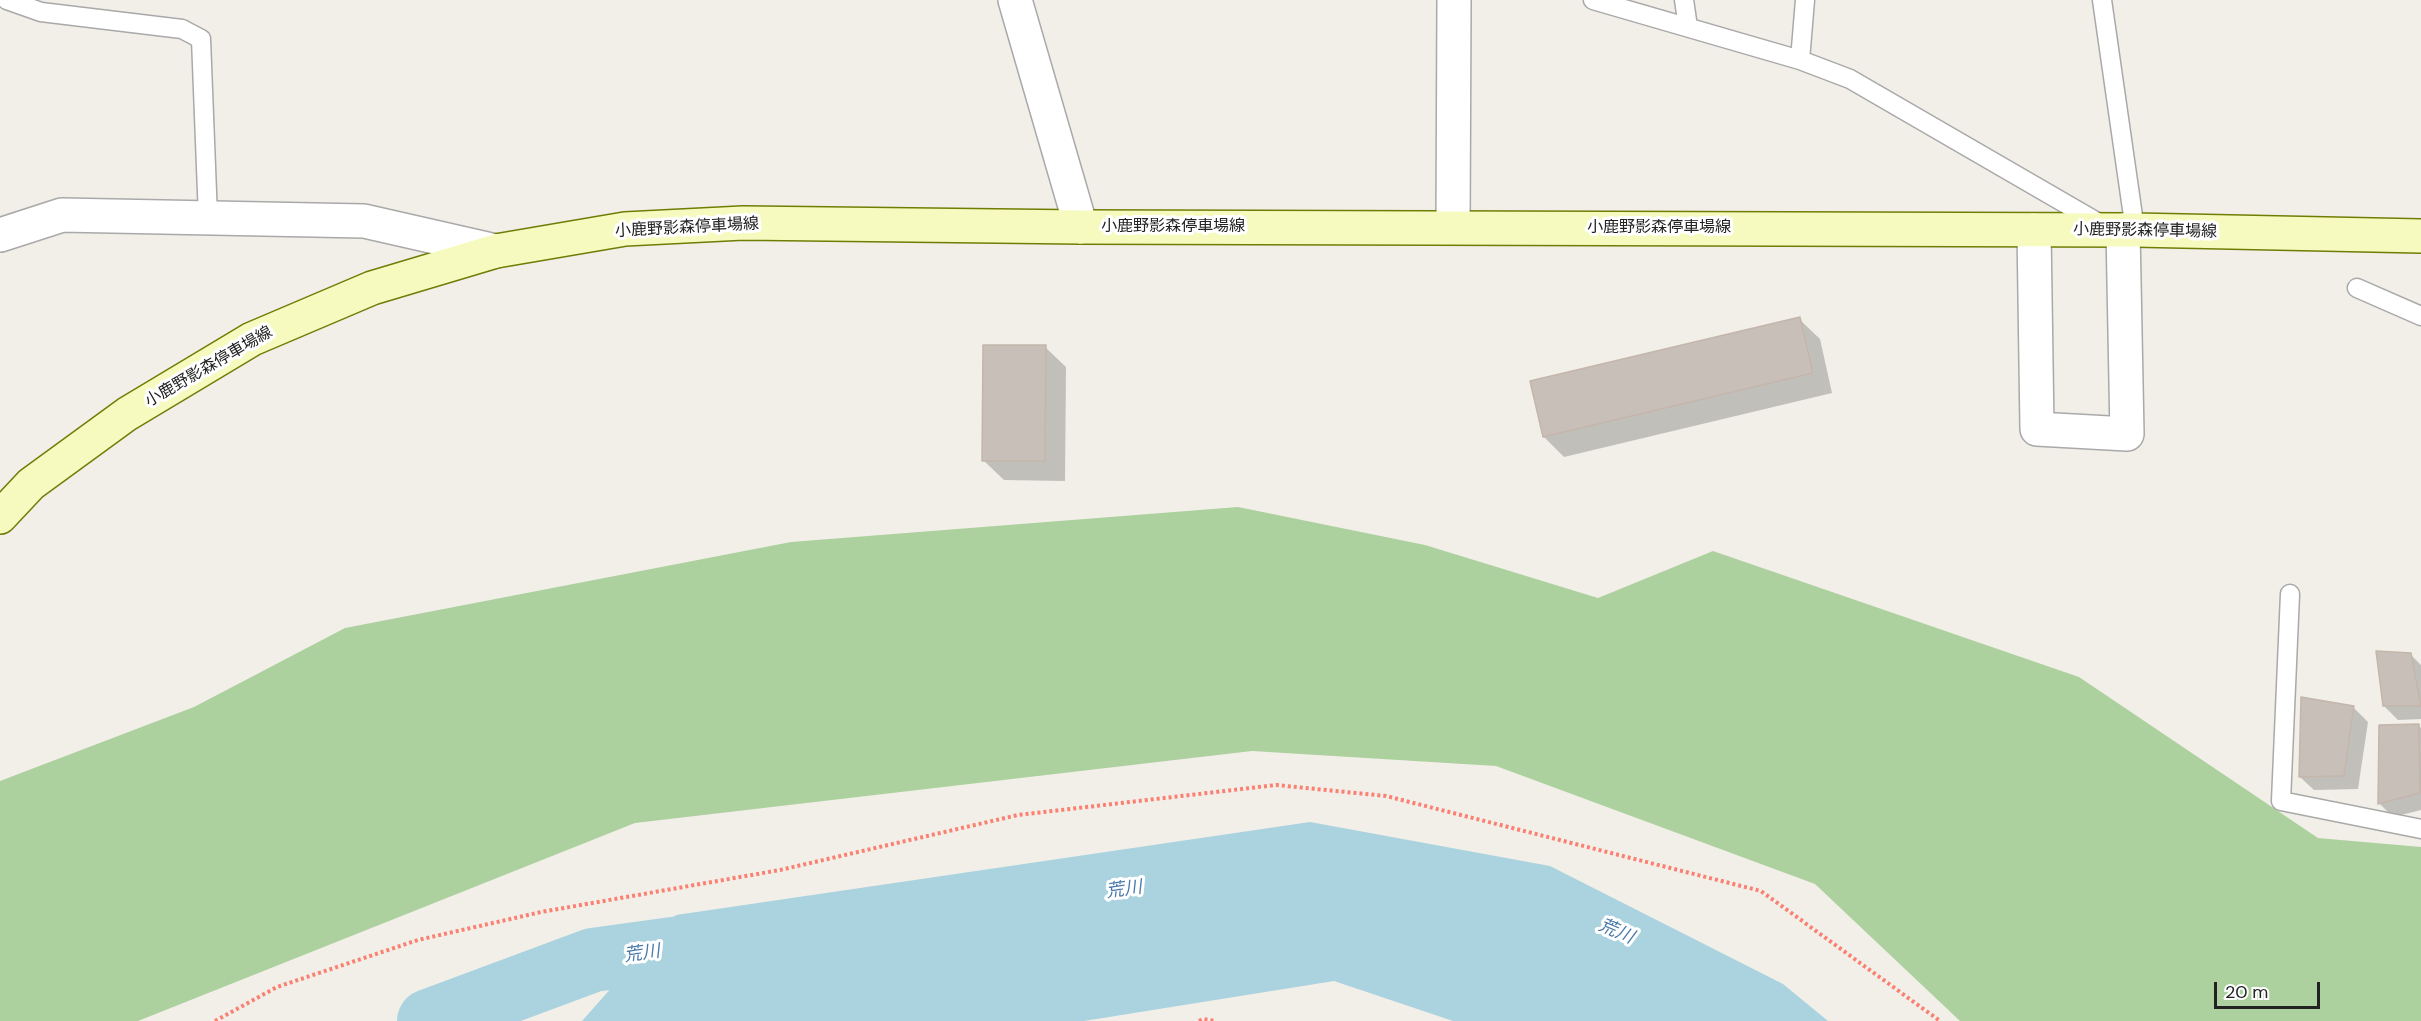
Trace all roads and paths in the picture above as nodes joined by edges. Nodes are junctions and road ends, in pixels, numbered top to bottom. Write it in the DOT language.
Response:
graph roads {
  1 [pos="7,0"];
  2 [pos="1015,0"];
  3 [pos="1454,0"];
  4 [pos="1593,0"];
  5 [pos="1684,0"];
  6 [pos="1805,0"];
  7 [pos="2102,0"];
  8 [pos="1688,27"];
  9 [pos="1800,60"];
  10 [pos="208,218"];
  11 [pos="1081,227"];
  12 [pos="1453,227"];
  13 [pos="2034,230"];
  14 [pos="2123,230"];
  15 [pos="0,235"];
  16 [pos="2421,236"];
  17 [pos="496,251"];
  18 [pos="2357,288"];
  19 [pos="2421,316"];
  20 [pos="0,517"];
  21 [pos="2290,594"];
  22 [pos="2421,829"];
  23 [pos="216,1021"];
  24 [pos="1199,1021"];
  25 [pos="1215,1021"];
  26 [pos="1940,1021"];
  1 -- 10 [label="lane"];
  2 -- 11 [label="street"];
  3 -- 12 [label="street"];
  4 -- 8 [label="lane"];
  5 -- 8 [label="lane"];
  6 -- 9 [label="lane"];
  7 -- 14 [label="lane"];
  8 -- 9 [label="lane"];
  9 -- 14 [label="lane"];
  10 -- 15 [label="street"];
  10 -- 17 [label="street"];
  11 -- 12 [label="main road, 小鹿野影森停車場線"];
  11 -- 17 [label="main road, 小鹿野影森停車場線"];
  12 -- 13 [label="main road, 小鹿野影森停車場線"];
  13 -- 14 [label="main road, 小鹿野影森停車場線"];
  13 -- 14 [label="street"];
  14 -- 16 [label="main road, 小鹿野影森停車場線"];
  17 -- 20 [label="main road, 小鹿野影森停車場線"];
  18 -- 19 [label="lane"];
  21 -- 22 [label="lane"];
  23 -- 26 [label="path"];
  24 -- 25 [label="path"];
}
